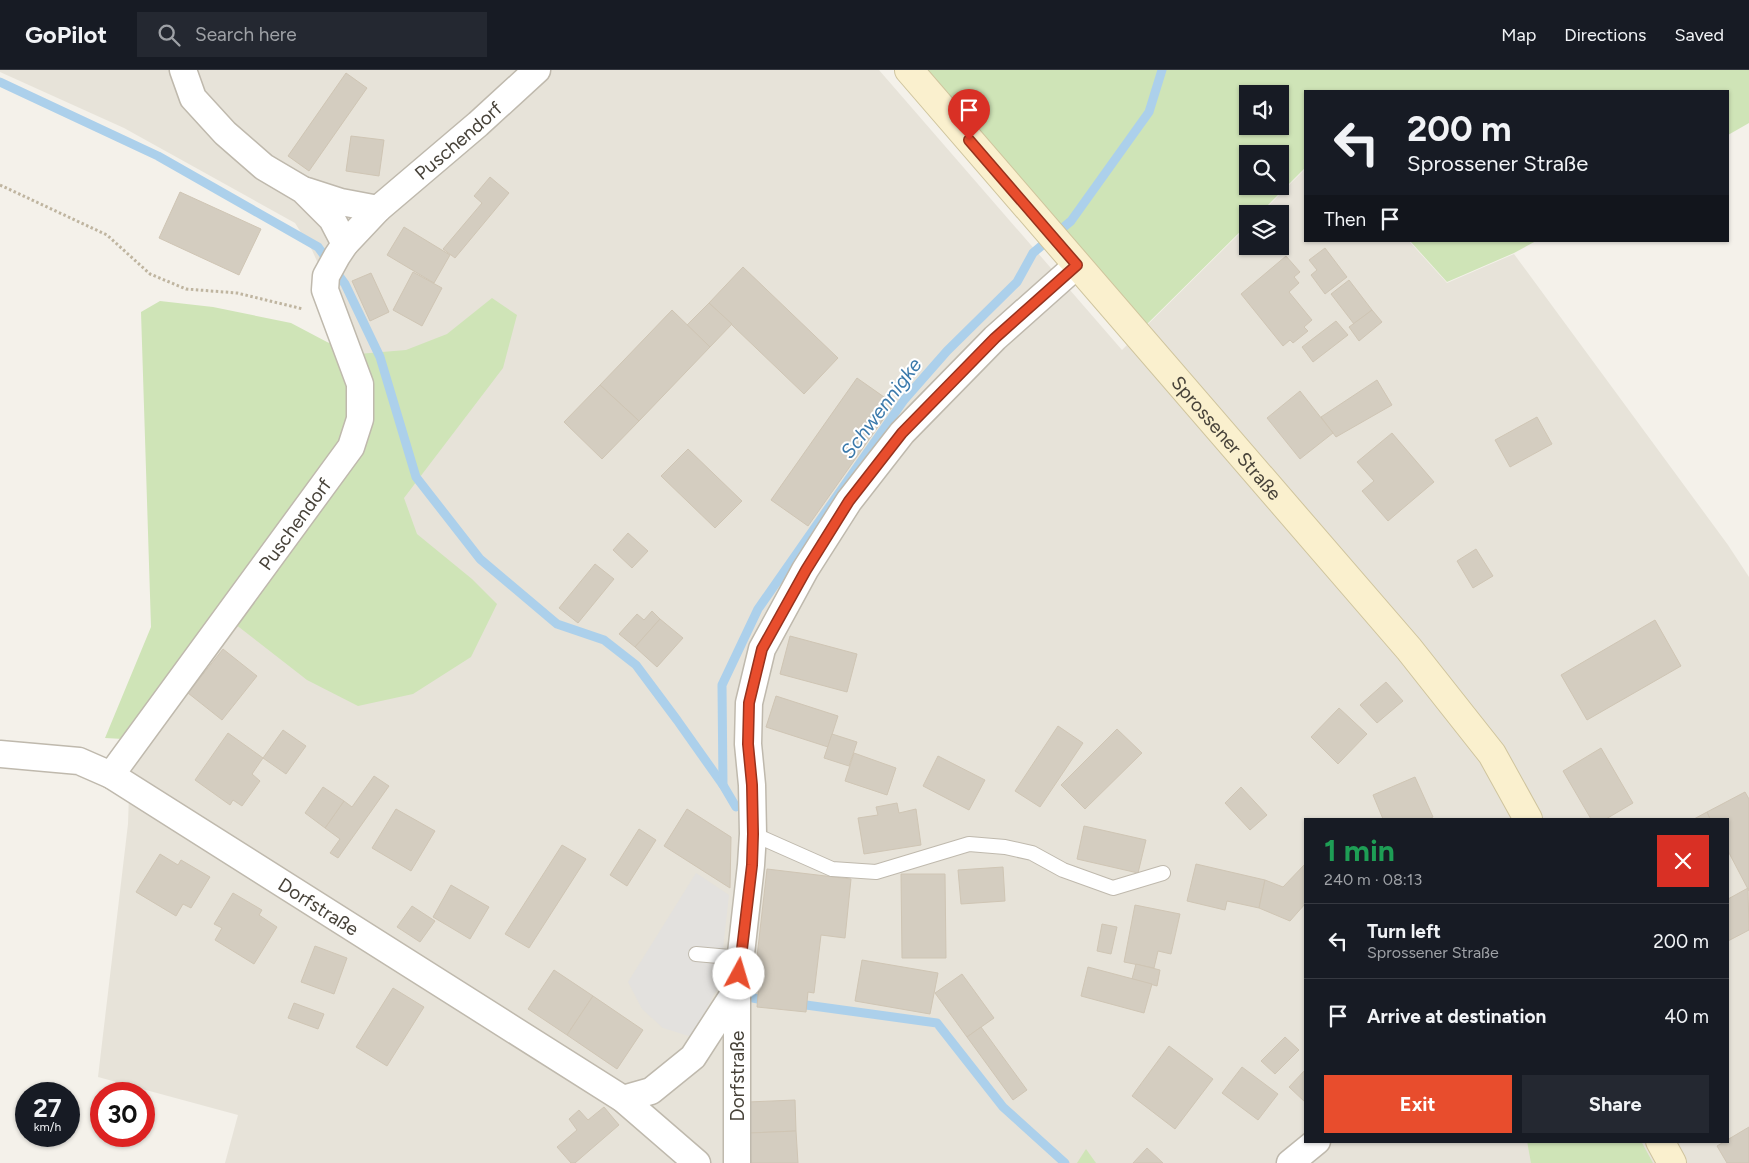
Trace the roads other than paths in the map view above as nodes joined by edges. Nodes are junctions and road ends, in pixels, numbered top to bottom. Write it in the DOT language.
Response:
graph roads {
  1 [pos="183,70"];
  2 [pos="537,70"];
  3 [pos="909,70"];
  4 [pos="303,190"];
  5 [pos="378,209"];
  6 [pos="1070,256"];
  7 [pos="336,258"];
  8 [pos="0,754"];
  9 [pos="110,775"];
  10 [pos="1527,818"];
  11 [pos="753,834"];
  12 [pos="1163,873"];
  13 [pos="696,954"];
  14 [pos="741,958"];
  15 [pos="737,989"];
  16 [pos="623,1099"];
  17 [pos="1315,1143"];
  18 [pos="1661,1143"];
  19 [pos="697,1163"];
  20 [pos="737,1163"];
  21 [pos="1290,1163"];
  22 [pos="1672,1163"];
  1 -- 4 [label="street, Puschendorf"];
  2 -- 5 [label="street, Puschendorf"];
  3 -- 6 [label="street, Sprossener Straße"];
  4 -- 5 [label="street, Puschendorf"];
  4 -- 7 [label="street, Puschendorf"];
  5 -- 7 [label="street, Puschendorf"];
  6 -- 10 [label="street, Sprossener Straße"];
  6 -- 11 [label="street, Dorfstraße"];
  7 -- 9 [label="street, Puschendorf"];
  8 -- 9 [label="street, Dorfstraße"];
  9 -- 16 [label="street, Dorfstraße"];
  11 -- 12 [label="lane"];
  11 -- 14 [label="street, Dorfstraße"];
  13 -- 14 [label="lane"];
  14 -- 15 [label="street, Dorfstraße"];
  15 -- 16 [label="street, Dorfstraße"];
  15 -- 20 [label="street, Dorfstraße"];
  16 -- 19 [label="street, Dorfstraße"];
  17 -- 21 [label="street"];
  18 -- 22 [label="street"];
}
